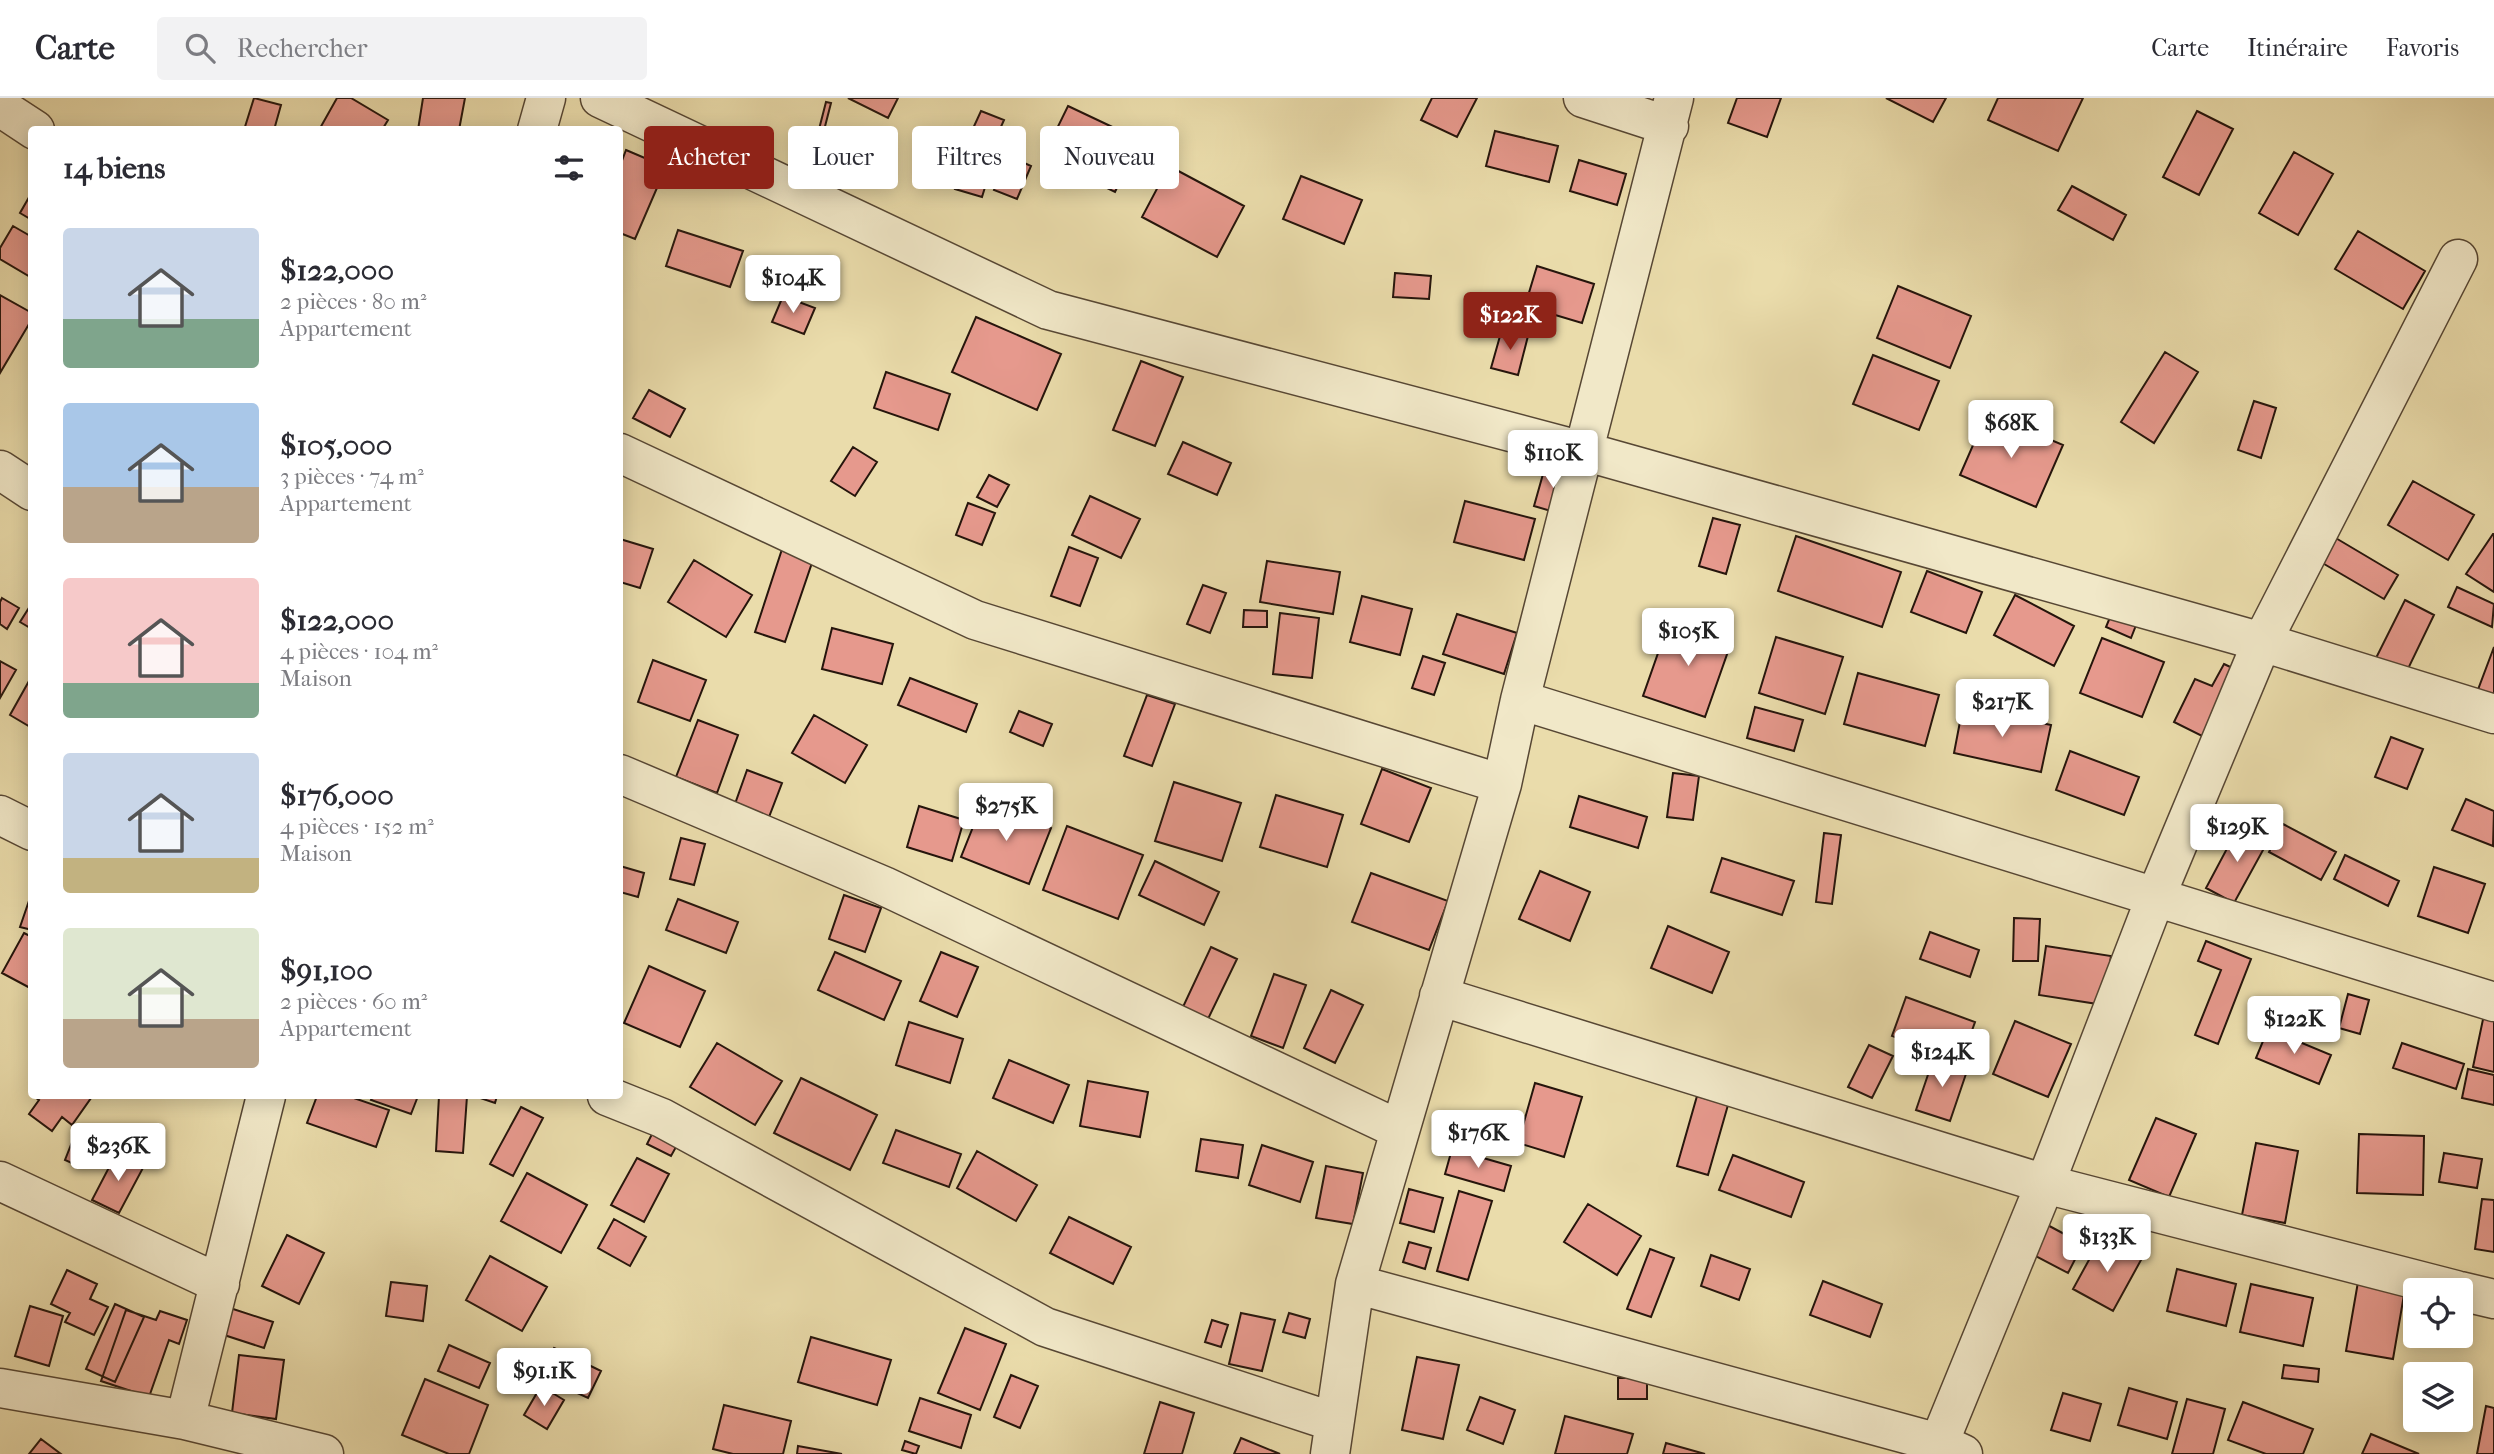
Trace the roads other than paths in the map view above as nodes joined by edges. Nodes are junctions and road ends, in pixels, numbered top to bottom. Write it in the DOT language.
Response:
graph roads {
  1 [pos="546,98"];
  2 [pos="600,98"];
  3 [pos="1583,98"];
  4 [pos="0,107"];
  5 [pos="1672,112"];
  6 [pos="29,126"];
  7 [pos="538,126"];
  8 [pos="2458,259"];
  9 [pos="1583,451"];
  10 [pos="623,454"];
  11 [pos="0,470"];
  12 [pos="28,488"];
  13 [pos="2262,642"];
  14 [pos="1520,700"];
  15 [pos="2494,714"];
  16 [pos="623,775"];
  17 [pos="1502,784"];
  18 [pos="0,815"];
  19 [pos="28,829"];
  20 [pos="2156,896"];
  21 [pos="1438,996"];
  22 [pos="2494,1002"];
  23 [pos="265,1099"];
  24 [pos="614,1099"];
  25 [pos="1400,1130"];
  26 [pos="0,1181"];
  27 [pos="2045,1184"];
  28 [pos="2411,1278"];
  29 [pos="220,1284"];
  30 [pos="1355,1284"];
  31 [pos="2473,1294"];
  32 [pos="2494,1300"];
  33 [pos="0,1388"];
  34 [pos="185,1420"];
  35 [pos="1332,1438"];
  36 [pos="1946,1450"];
  37 [pos="324,1454"];
  1 -- 7 [label="street"];
  2 -- 9 [label="street"];
  3 -- 5 [label="street"];
  4 -- 6 [label="street"];
  5 -- 9 [label="street"];
  8 -- 13 [label="street"];
  9 -- 13 [label="street"];
  9 -- 14 [label="street"];
  10 -- 17 [label="street"];
  11 -- 12 [label="street"];
  13 -- 15 [label="street"];
  13 -- 20 [label="street"];
  14 -- 17 [label="street"];
  14 -- 20 [label="street"];
  16 -- 25 [label="street"];
  17 -- 21 [label="street"];
  18 -- 19 [label="street"];
  20 -- 22 [label="street"];
  20 -- 27 [label="street"];
  21 -- 25 [label="street"];
  21 -- 27 [label="street"];
  23 -- 29 [label="street"];
  24 -- 35 [label="street"];
  25 -- 30 [label="street"];
  26 -- 29 [label="street"];
  27 -- 28 [label="street"];
  27 -- 36 [label="street"];
  29 -- 34 [label="street"];
  30 -- 35 [label="street"];
  30 -- 36 [label="street"];
  31 -- 32 [label="street"];
  33 -- 34 [label="street"];
  34 -- 37 [label="street"];
}
